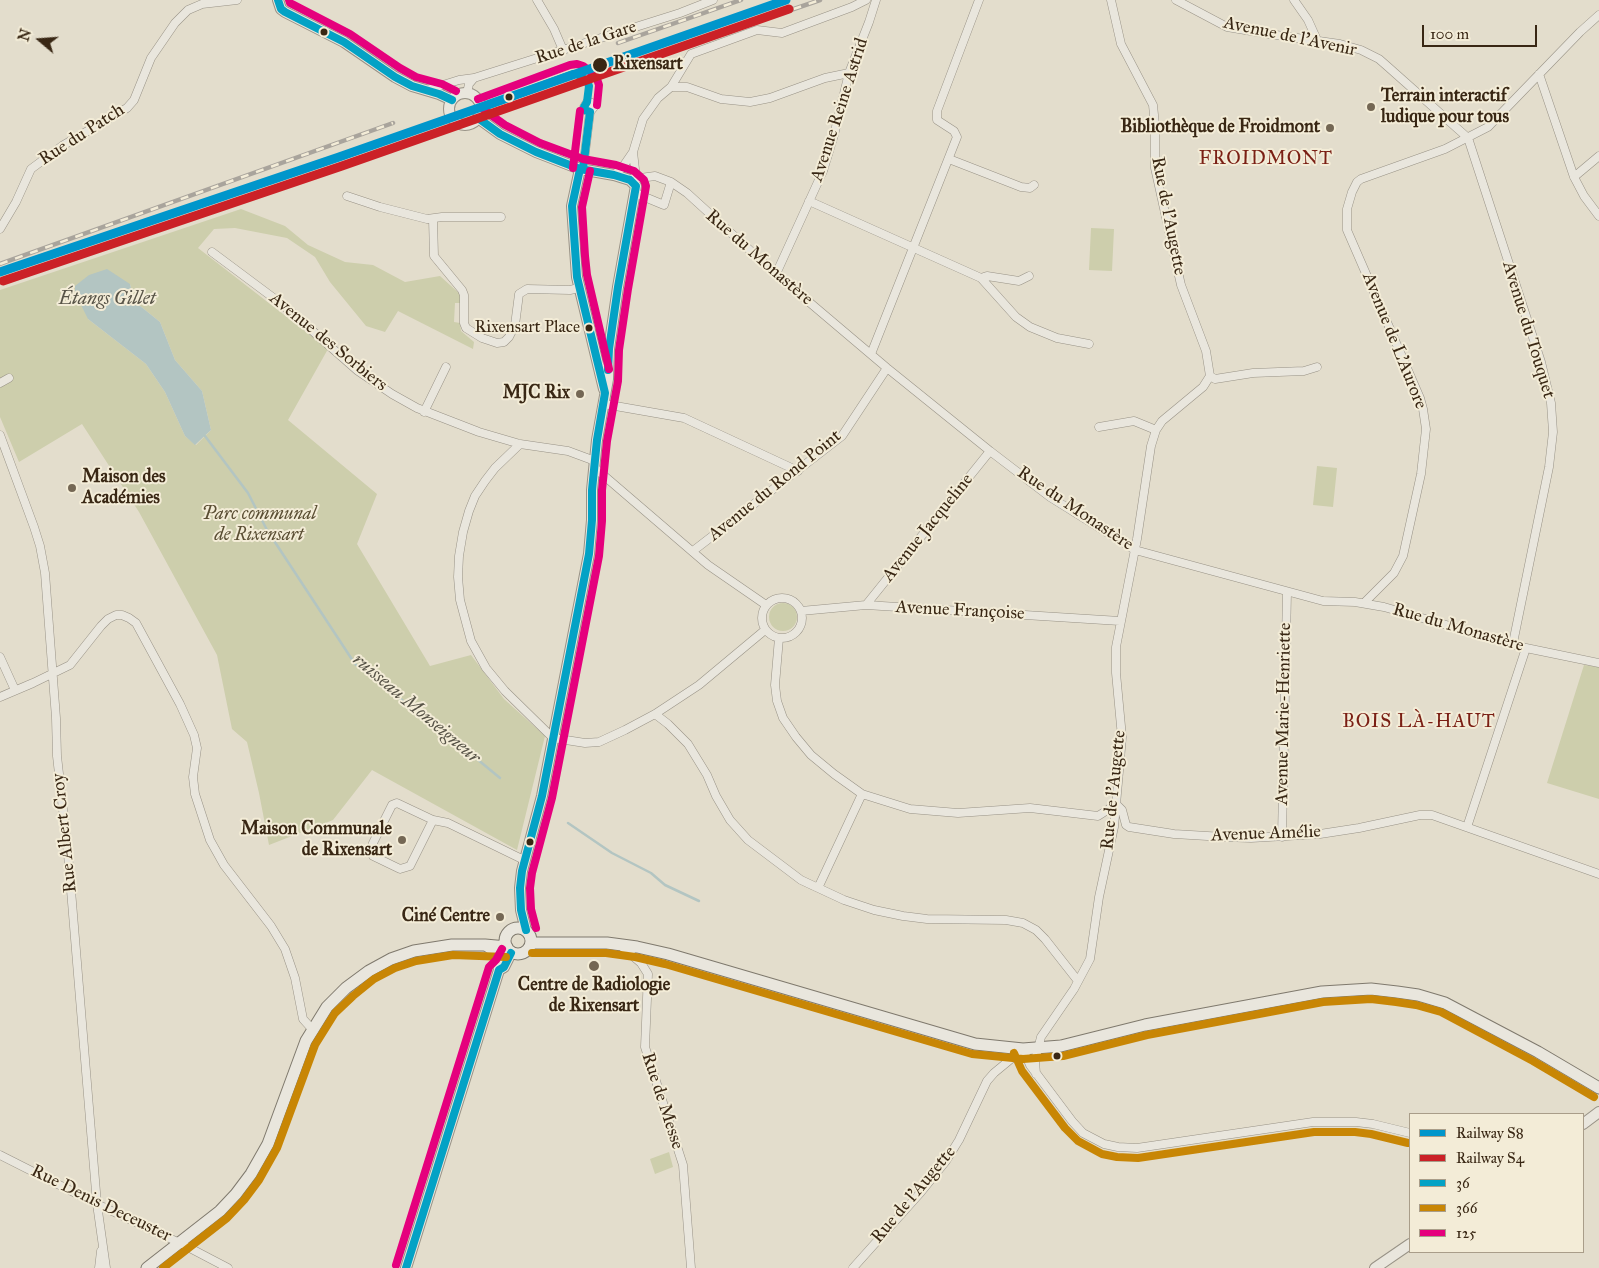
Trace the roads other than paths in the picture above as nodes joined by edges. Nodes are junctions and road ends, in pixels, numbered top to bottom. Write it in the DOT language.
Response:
graph roads {
  1 [pos="237,0"];
  2 [pos="278,0"];
  3 [pos="538,0"];
  4 [pos="714,0"];
  5 [pos="866,0"];
  6 [pos="876,0"];
  7 [pos="979,0"];
  8 [pos="1111,0"];
  9 [pos="1176,0"];
  10 [pos="1294,0"];
  11 [pos="1599,15"];
  12 [pos="1317,40"];
  13 [pos="563,50"];
  14 [pos="849,72"];
  15 [pos="1539,74"];
  16 [pos="474,78"];
  17 [pos="671,87"];
  18 [pos="427,90"];
  19 [pos="467,93"];
  20 [pos="452,100"];
  21 [pos="590,112"];
  22 [pos="478,118"];
  23 [pos="1468,138"];
  24 [pos="633,152"];
  25 [pos="1599,156"];
  26 [pos="949,159"];
  27 [pos="581,169"];
  28 [pos="614,175"];
  29 [pos="1574,177"];
  30 [pos="633,179"];
  31 [pos="671,182"];
  32 [pos="1034,185"];
  33 [pos="635,192"];
  34 [pos="347,196"];
  35 [pos="809,202"];
  36 [pos="1599,216"];
  37 [pos="501,217"];
  38 [pos="433,219"];
  39 [pos="0,229"];
  40 [pos="914,248"];
  41 [pos="212,252"];
  42 [pos="776,274"];
  43 [pos="1029,276"];
  44 [pos="981,278"];
  45 [pos="579,288"];
  46 [pos="1089,344"];
  47 [pos="594,349"];
  48 [pos="609,349"];
  49 [pos="871,354"];
  50 [pos="446,367"];
  51 [pos="887,368"];
  52 [pos="1317,368"];
  53 [pos="1210,376"];
  54 [pos="9,378"];
  55 [pos="0,383"];
  56 [pos="605,393"];
  57 [pos="604,404"];
  58 [pos="424,412"];
  59 [pos="1099,427"];
  60 [pos="1156,430"];
  61 [pos="0,435"];
  62 [pos="520,444"];
  63 [pos="990,450"];
  64 [pos="595,464"];
  65 [pos="798,471"];
  66 [pos="1134,550"];
  67 [pos="693,551"];
  68 [pos="1288,592"];
  69 [pos="1364,603"];
  70 [pos="766,605"];
  71 [pos="866,605"];
  72 [pos="801,611"];
  73 [pos="1120,621"];
  74 [pos="765,630"];
  75 [pos="779,638"];
  76 [pos="1513,643"];
  77 [pos="1526,648"];
  78 [pos="0,657"];
  79 [pos="1599,663"];
  80 [pos="52,674"];
  81 [pos="15,690"];
  82 [pos="0,697"];
  83 [pos="655,714"];
  84 [pos="553,738"];
  85 [pos="862,794"];
  86 [pos="1116,802"];
  87 [pos="433,820"];
  88 [pos="1467,827"];
  89 [pos="1282,837"];
  90 [pos="524,860"];
  91 [pos="1599,874"];
  92 [pos="818,888"];
  93 [pos="526,930"];
  94 [pos="532,943"];
  95 [pos="485,945"];
  96 [pos="620,945"];
  97 [pos="509,950"];
  98 [pos="499,970"];
  99 [pos="1078,981"];
  100 [pos="312,1029"];
  101 [pos="1023,1049"];
  102 [pos="1039,1049"];
  103 [pos="1036,1074"];
  104 [pos="1599,1088"];
  105 [pos="1599,1112"];
  106 [pos="1584,1123"];
  107 [pos="1409,1133"];
  108 [pos="0,1155"];
  109 [pos="97,1204"];
  110 [pos="102,1237"];
  111 [pos="180,1243"];
  112 [pos="1409,1245"];
  113 [pos="99,1268"];
  114 [pos="106,1268"];
  115 [pos="147,1268"];
  116 [pos="228,1268"];
  117 [pos="406,1268"];
  118 [pos="691,1268"];
  119 [pos="853,1268"];
  120 [pos="1375,1268"];
  1 -- 39 [label="street, Rue du Patch"];
  2 -- 18 [label="street"];
  3 -- 13 [label="street"];
  4 -- 13 [label="street, Rue de la Gare"];
  5 -- 17 [label="street"];
  6 -- 14 [label="street, Avenue Reine Astrid"];
  7 -- 26 [label="street"];
  8 -- 53 [label="street, Rue de l'Augette"];
  9 -- 12 [label="street, Avenue de l'Avenir"];
  10 -- 12 [label="street"];
  11 -- 15 [label="street"];
  12 -- 23 [label="street, Avenue de l'Avenir"];
  13 -- 16 [label="street, Rue de la Gare"];
  14 -- 17 [label="street"];
  14 -- 35 [label="street, Avenue Reine Astrid"];
  15 -- 23 [label="street"];
  15 -- 29 [label="street"];
  16 -- 18 [label="street, Rue de la Gare"];
  16 -- 19 [label="street"];
  17 -- 24 [label="street"];
  18 -- 20 [label="street"];
  19 -- 20 [label="street"];
  19 -- 22 [label="street"];
  20 -- 22 [label="street"];
  21 -- 27 [label="street"];
  22 -- 27 [label="street"];
  23 -- 69 [label="street, Avenue de L'Aurore"];
  23 -- 76 [label="street, Avenue du Touquet"];
  24 -- 28 [label="street"];
  24 -- 30 [label="street"];
  25 -- 29 [label="street"];
  26 -- 32 [label="street"];
  26 -- 40 [label="street"];
  27 -- 28 [label="street"];
  27 -- 45 [label="street"];
  28 -- 30 [label="street"];
  29 -- 36 [label="street"];
  30 -- 31 [label="street"];
  30 -- 33 [label="street"];
  31 -- 33 [label="street"];
  31 -- 42 [label="street, Rue du Monastère"];
  33 -- 48 [label="street"];
  34 -- 38 [label="street"];
  35 -- 40 [label="street"];
  35 -- 42 [label="street, Avenue Reine Astrid"];
  37 -- 38 [label="street"];
  38 -- 45 [label="street"];
  40 -- 44 [label="street"];
  40 -- 49 [label="street"];
  41 -- 58 [label="street, Avenue des Sorbiers"];
  42 -- 49 [label="street, Rue du Monastère"];
  43 -- 44 [label="street"];
  44 -- 46 [label="street"];
  45 -- 47 [label="street"];
  47 -- 48 [label="street"];
  47 -- 56 [label="street"];
  48 -- 56 [label="street"];
  49 -- 51 [label="street, Rue du Monastère"];
  50 -- 58 [label="street"];
  51 -- 63 [label="street, Rue du Monastère"];
  51 -- 65 [label="street, Avenue du Rond Point"];
  52 -- 53 [label="street"];
  53 -- 60 [label="street, Rue de l'Augette"];
  54 -- 55 [label="street"];
  56 -- 57 [label="street"];
  57 -- 64 [label="street"];
  57 -- 65 [label="street"];
  58 -- 62 [label="street, Avenue des Sorbiers"];
  59 -- 60 [label="street"];
  60 -- 66 [label="street, Rue de l'Augette"];
  61 -- 80 [label="street, Rue Albert Croy"];
  62 -- 64 [label="street, Avenue des Sorbiers"];
  62 -- 84 [label="street"];
  63 -- 66 [label="street, Rue du Monastère"];
  63 -- 71 [label="street, Avenue Jacqueline"];
  64 -- 67 [label="street, Avenue des Sorbiers"];
  64 -- 84 [label="street"];
  65 -- 67 [label="street, Avenue du Rond Point"];
  66 -- 68 [label="street, Rue du Monastère"];
  66 -- 73 [label="street, Rue de l'Augette"];
  67 -- 70 [label="street, Avenue des Sorbiers"];
  68 -- 69 [label="street, Rue du Monastère"];
  68 -- 89 [label="street, Avenue Marie-Henriette"];
  69 -- 76 [label="street, Rue du Monastère"];
  70 -- 72 [label="street"];
  70 -- 74 [label="street"];
  71 -- 72 [label="street, Avenue Françoise"];
  71 -- 73 [label="street, Avenue Françoise"];
  72 -- 75 [label="street"];
  73 -- 86 [label="street, Rue de l'Augette"];
  74 -- 75 [label="street"];
  74 -- 83 [label="street"];
  75 -- 85 [label="street"];
  76 -- 77 [label="street, Rue du Monastère"];
  77 -- 79 [label="street, Rue du Monastère"];
  77 -- 88 [label="street"];
  78 -- 81 [label="street"];
  80 -- 81 [label="street"];
  80 -- 100 [label="street"];
  80 -- 109 [label="street, Rue Albert Croy"];
  81 -- 82 [label="street"];
  83 -- 84 [label="street"];
  83 -- 92 [label="street"];
  84 -- 90 [label="street"];
  85 -- 86 [label="street"];
  85 -- 92 [label="street"];
  86 -- 89 [label="street, Avenue Amélie"];
  86 -- 99 [label="street, Rue de l'Augette"];
  87 -- 87 [label="street"];
  87 -- 90 [label="street"];
  88 -- 89 [label="street, Avenue Amélie"];
  88 -- 91 [label="street"];
  90 -- 93 [label="street"];
  92 -- 99 [label="street"];
  93 -- 94 [label="main road"];
  93 -- 97 [label="main road"];
  94 -- 96 [label="main road"];
  94 -- 97 [label="main road"];
  95 -- 97 [label="main road"];
  95 -- 98 [label="street"];
  95 -- 100 [label="main road"];
  96 -- 101 [label="main road"];
  96 -- 118 [label="street, Rue de Messe"];
  97 -- 98 [label="street"];
  98 -- 117 [label="street"];
  99 -- 102 [label="street, Rue de l'Augette"];
  100 -- 111 [label="main road"];
  101 -- 102 [label="main road"];
  101 -- 103 [label="street"];
  101 -- 119 [label="street, Rue de l'Augette"];
  102 -- 103 [label="street, Rue de l'Augette"];
  102 -- 104 [label="main road"];
  103 -- 107 [label="street"];
  105 -- 106 [label="street"];
  108 -- 109 [label="street, Rue Denis Deceuster"];
  109 -- 110 [label="street, Rue Albert Croy"];
  109 -- 111 [label="street, Rue Denis Deceuster"];
  110 -- 113 [label="street, Rue Albert Croy"];
  110 -- 114 [label="street, Rue Albert Croy"];
  111 -- 115 [label="main road"];
  111 -- 116 [label="street, Rue Denis Deceuster"];
  112 -- 120 [label="street"];
}
